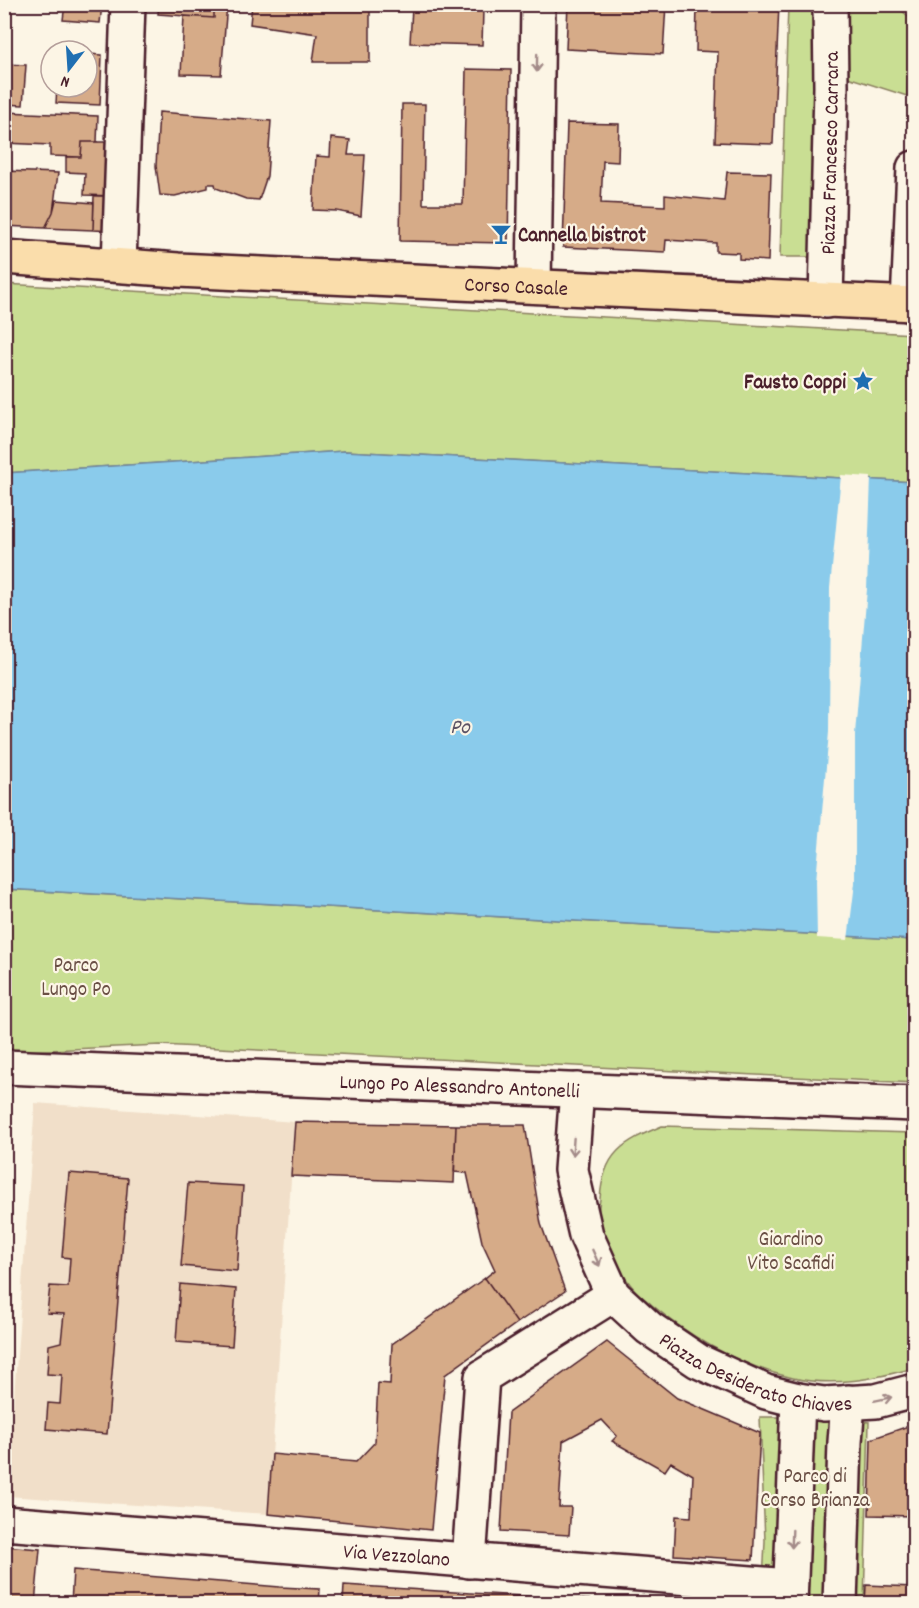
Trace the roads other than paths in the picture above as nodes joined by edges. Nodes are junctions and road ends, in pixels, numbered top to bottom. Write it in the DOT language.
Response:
graph roads {
  1 [pos="128,4"];
  2 [pos="538,4"];
  3 [pos="830,4"];
  4 [pos="915,168"];
  5 [pos="4,257"];
  6 [pos="119,265"];
  7 [pos="534,286"];
  8 [pos="826,301"];
  9 [pos="911,304"];
  10 [pos="4,1066"];
  11 [pos="577,1090"];
  12 [pos="915,1104"];
  13 [pos="613,1295"];
  14 [pos="915,1391"];
  15 [pos="798,1400"];
  16 [pos="848,1402"];
  17 [pos="4,1523"];
  18 [pos="469,1561"];
  19 [pos="790,1595"];
  20 [pos="840,1604"];
  1 -- 6 [label="street"];
  2 -- 7 [label="street, one-way"];
  3 -- 8 [label="street, Piazza Francesco Carrara"];
  4 -- 9 [label="street"];
  5 -- 6 [label="main road, Corso Casale"];
  6 -- 7 [label="main road, Corso Casale"];
  7 -- 8 [label="main road, Corso Casale"];
  8 -- 9 [label="main road, Corso Casale"];
  10 -- 11 [label="street, Lungo Po Alessandro Antonelli"];
  11 -- 12 [label="street, Lungo Po Alessandro Antonelli"];
  11 -- 13 [label="street, Piazza Desiderato Chiaves, one-way"];
  13 -- 15 [label="street, Piazza Desiderato Chiaves"];
  13 -- 18 [label="street"];
  16 -- 14 [label="street, Piazza Desiderato Chiaves, one-way"];
  15 -- 16 [label="street, Piazza Desiderato Chiaves"];
  15 -- 19 [label="street, one-way"];
  16 -- 20 [label="street"];
  17 -- 18 [label="street, Via Vezzolano"];
  18 -- 19 [label="street, Via Vezzolano"];
}
